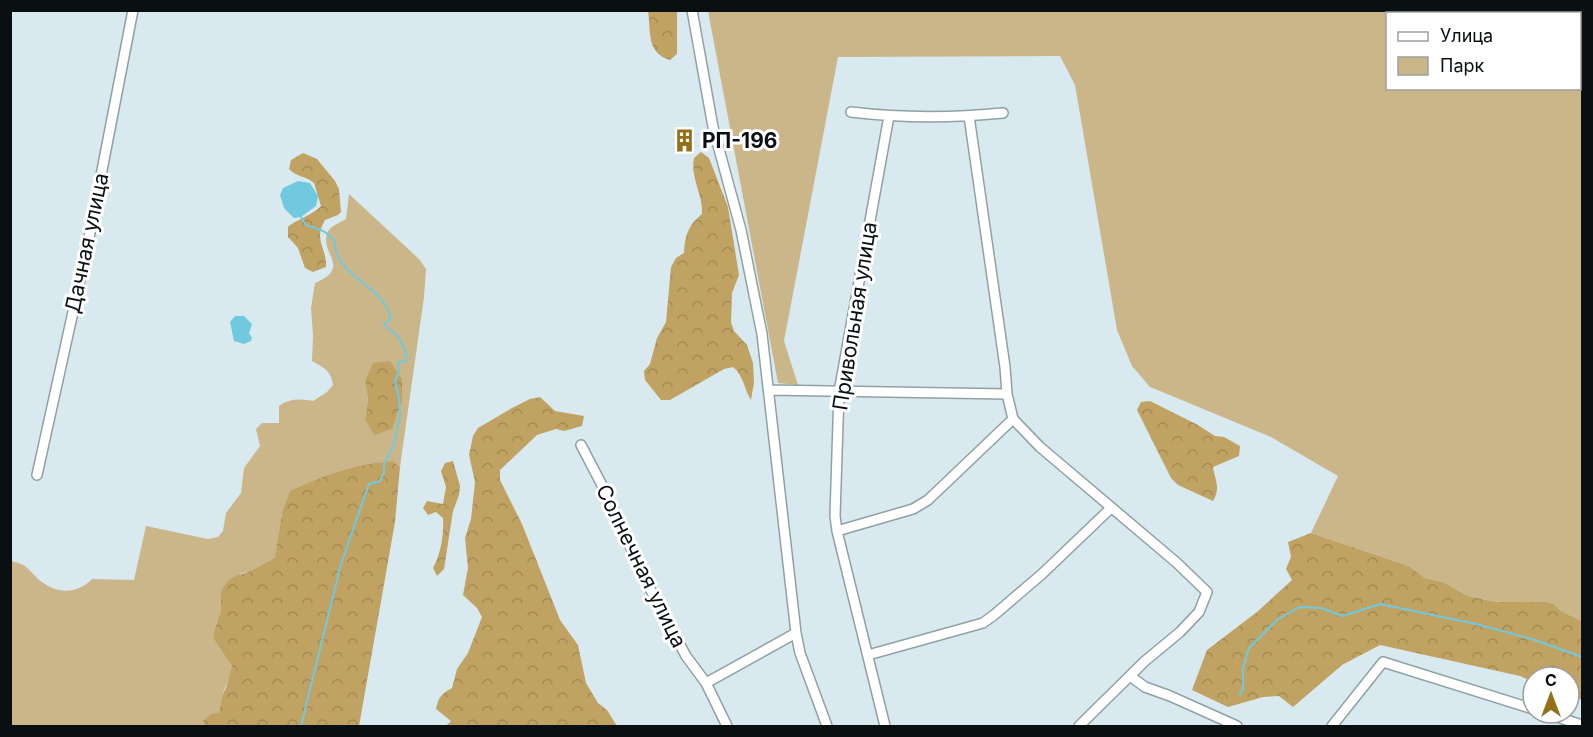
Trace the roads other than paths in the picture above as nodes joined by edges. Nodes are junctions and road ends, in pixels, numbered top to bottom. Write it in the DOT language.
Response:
graph roads {
  1 [pos="133,10"];
  2 [pos="692,10"];
  3 [pos="851,112"];
  4 [pos="1003,113"];
  5 [pos="889,116"];
  6 [pos="969,116"];
  7 [pos="769,390"];
  8 [pos="839,392"];
  9 [pos="1007,394"];
  10 [pos="1013,419"];
  11 [pos="581,445"];
  12 [pos="37,475"];
  13 [pos="1111,508"];
  14 [pos="837,531"];
  15 [pos="796,633"];
  16 [pos="868,656"];
  17 [pos="1130,676"];
  18 [pos="706,683"];
  19 [pos="1521,705"];
  20 [pos="727,726"];
  21 [pos="827,726"];
  22 [pos="885,726"];
  23 [pos="1079,726"];
  24 [pos="1237,726"];
  25 [pos="1332,726"];
  1 -- 12 [label="street, Дачная улица"];
  2 -- 7 [label="street"];
  3 -- 5 [label="street"];
  4 -- 6 [label="street"];
  5 -- 6 [label="street"];
  5 -- 8 [label="street, Привольная улица"];
  6 -- 9 [label="street"];
  7 -- 8 [label="street"];
  7 -- 15 [label="street"];
  8 -- 9 [label="street"];
  8 -- 14 [label="street, Привольная улица"];
  9 -- 10 [label="street"];
  10 -- 13 [label="street"];
  10 -- 14 [label="street"];
  11 -- 18 [label="street, Солнечная улица"];
  13 -- 16 [label="street"];
  13 -- 17 [label="street"];
  14 -- 16 [label="street, Привольная улица"];
  15 -- 18 [label="street"];
  15 -- 21 [label="street"];
  16 -- 22 [label="street, Привольная улица"];
  17 -- 23 [label="street"];
  17 -- 24 [label="street"];
  18 -- 20 [label="street, Солнечная улица"];
  19 -- 25 [label="street"];
}
